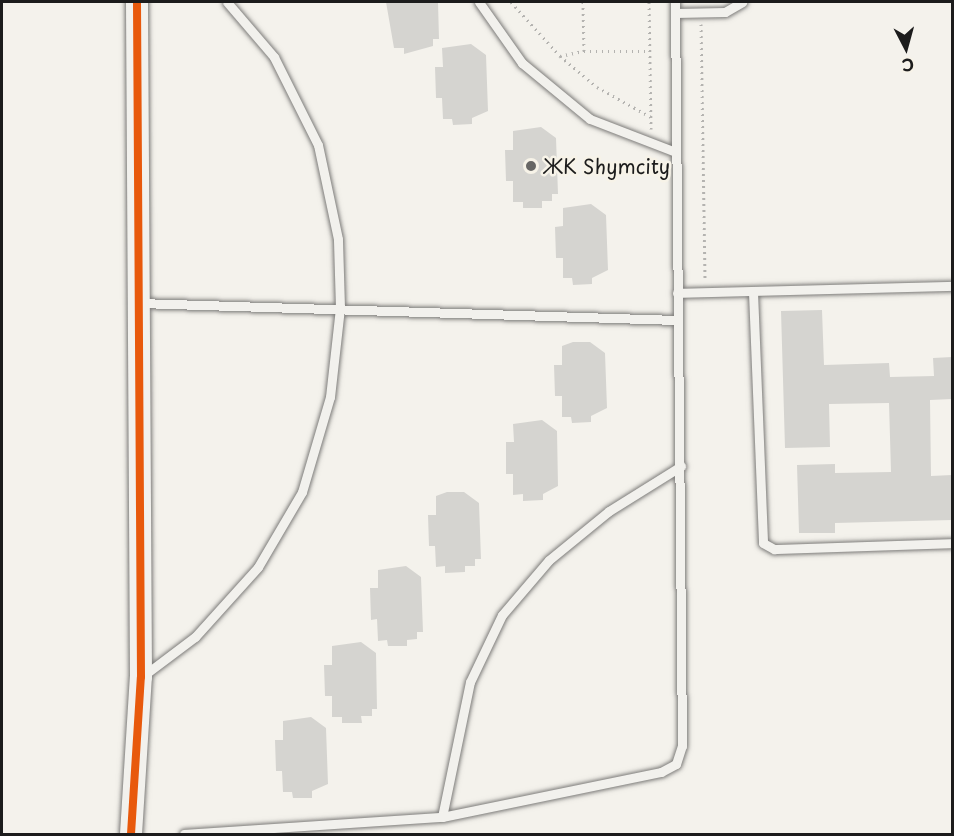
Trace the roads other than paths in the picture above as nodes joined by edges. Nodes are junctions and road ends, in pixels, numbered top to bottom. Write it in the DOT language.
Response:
graph roads {
  1 [pos="137,2"];
  2 [pos="227,2"];
  3 [pos="479,2"];
  4 [pos="675,2"];
  5 [pos="742,2"];
  6 [pos="675,13"];
  7 [pos="673,151"];
  8 [pos="952,286"];
  9 [pos="753,292"];
  10 [pos="677,293"];
  11 [pos="139,303"];
  12 [pos="340,308"];
  13 [pos="678,320"];
  14 [pos="681,466"];
  15 [pos="952,543"];
  16 [pos="141,677"];
  17 [pos="442,817"];
  18 [pos="131,834"];
  19 [pos="184,834"];
  1 -- 11 [label="street"];
  2 -- 12 [label="lane"];
  3 -- 7 [label="lane"];
  4 -- 6 [label="lane"];
  5 -- 6 [label="lane"];
  6 -- 7 [label="lane"];
  7 -- 10 [label="lane"];
  8 -- 9 [label="lane"];
  9 -- 10 [label="lane"];
  9 -- 15 [label="lane"];
  10 -- 13 [label="lane"];
  11 -- 12 [label="lane"];
  11 -- 16 [label="street"];
  12 -- 13 [label="lane"];
  12 -- 16 [label="lane"];
  13 -- 14 [label="lane"];
  14 -- 17 [label="lane"];
  14 -- 17 [label="lane"];
  16 -- 18 [label="street"];
  17 -- 19 [label="lane"];
}
